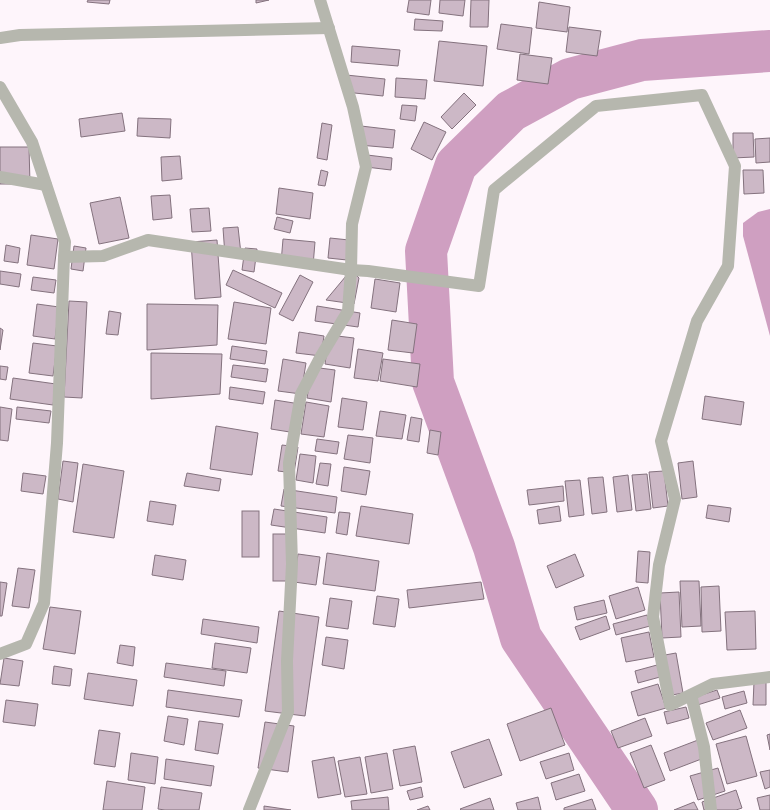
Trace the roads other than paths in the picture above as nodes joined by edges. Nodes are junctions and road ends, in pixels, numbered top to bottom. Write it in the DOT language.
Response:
graph roads {
  1 [pos="320,0"];
  2 [pos="329,28"];
  3 [pos="0,38"];
  4 [pos="0,87"];
  5 [pos="0,177"];
  6 [pos="46,185"];
  7 [pos="64,257"];
  8 [pos="350,270"];
  9 [pos="0,654"];
  10 [pos="770,677"];
  11 [pos="691,695"];
  12 [pos="249,810"];
  13 [pos="711,810"];
  1 -- 2 [label="street"];
  2 -- 3 [label="street"];
  2 -- 8 [label="street"];
  4 -- 6 [label="street"];
  5 -- 6 [label="street"];
  6 -- 7 [label="street"];
  7 -- 8 [label="street"];
  7 -- 9 [label="street"];
  8 -- 11 [label="street"];
  8 -- 12 [label="street"];
  10 -- 11 [label="street"];
  11 -- 13 [label="street"];
}
